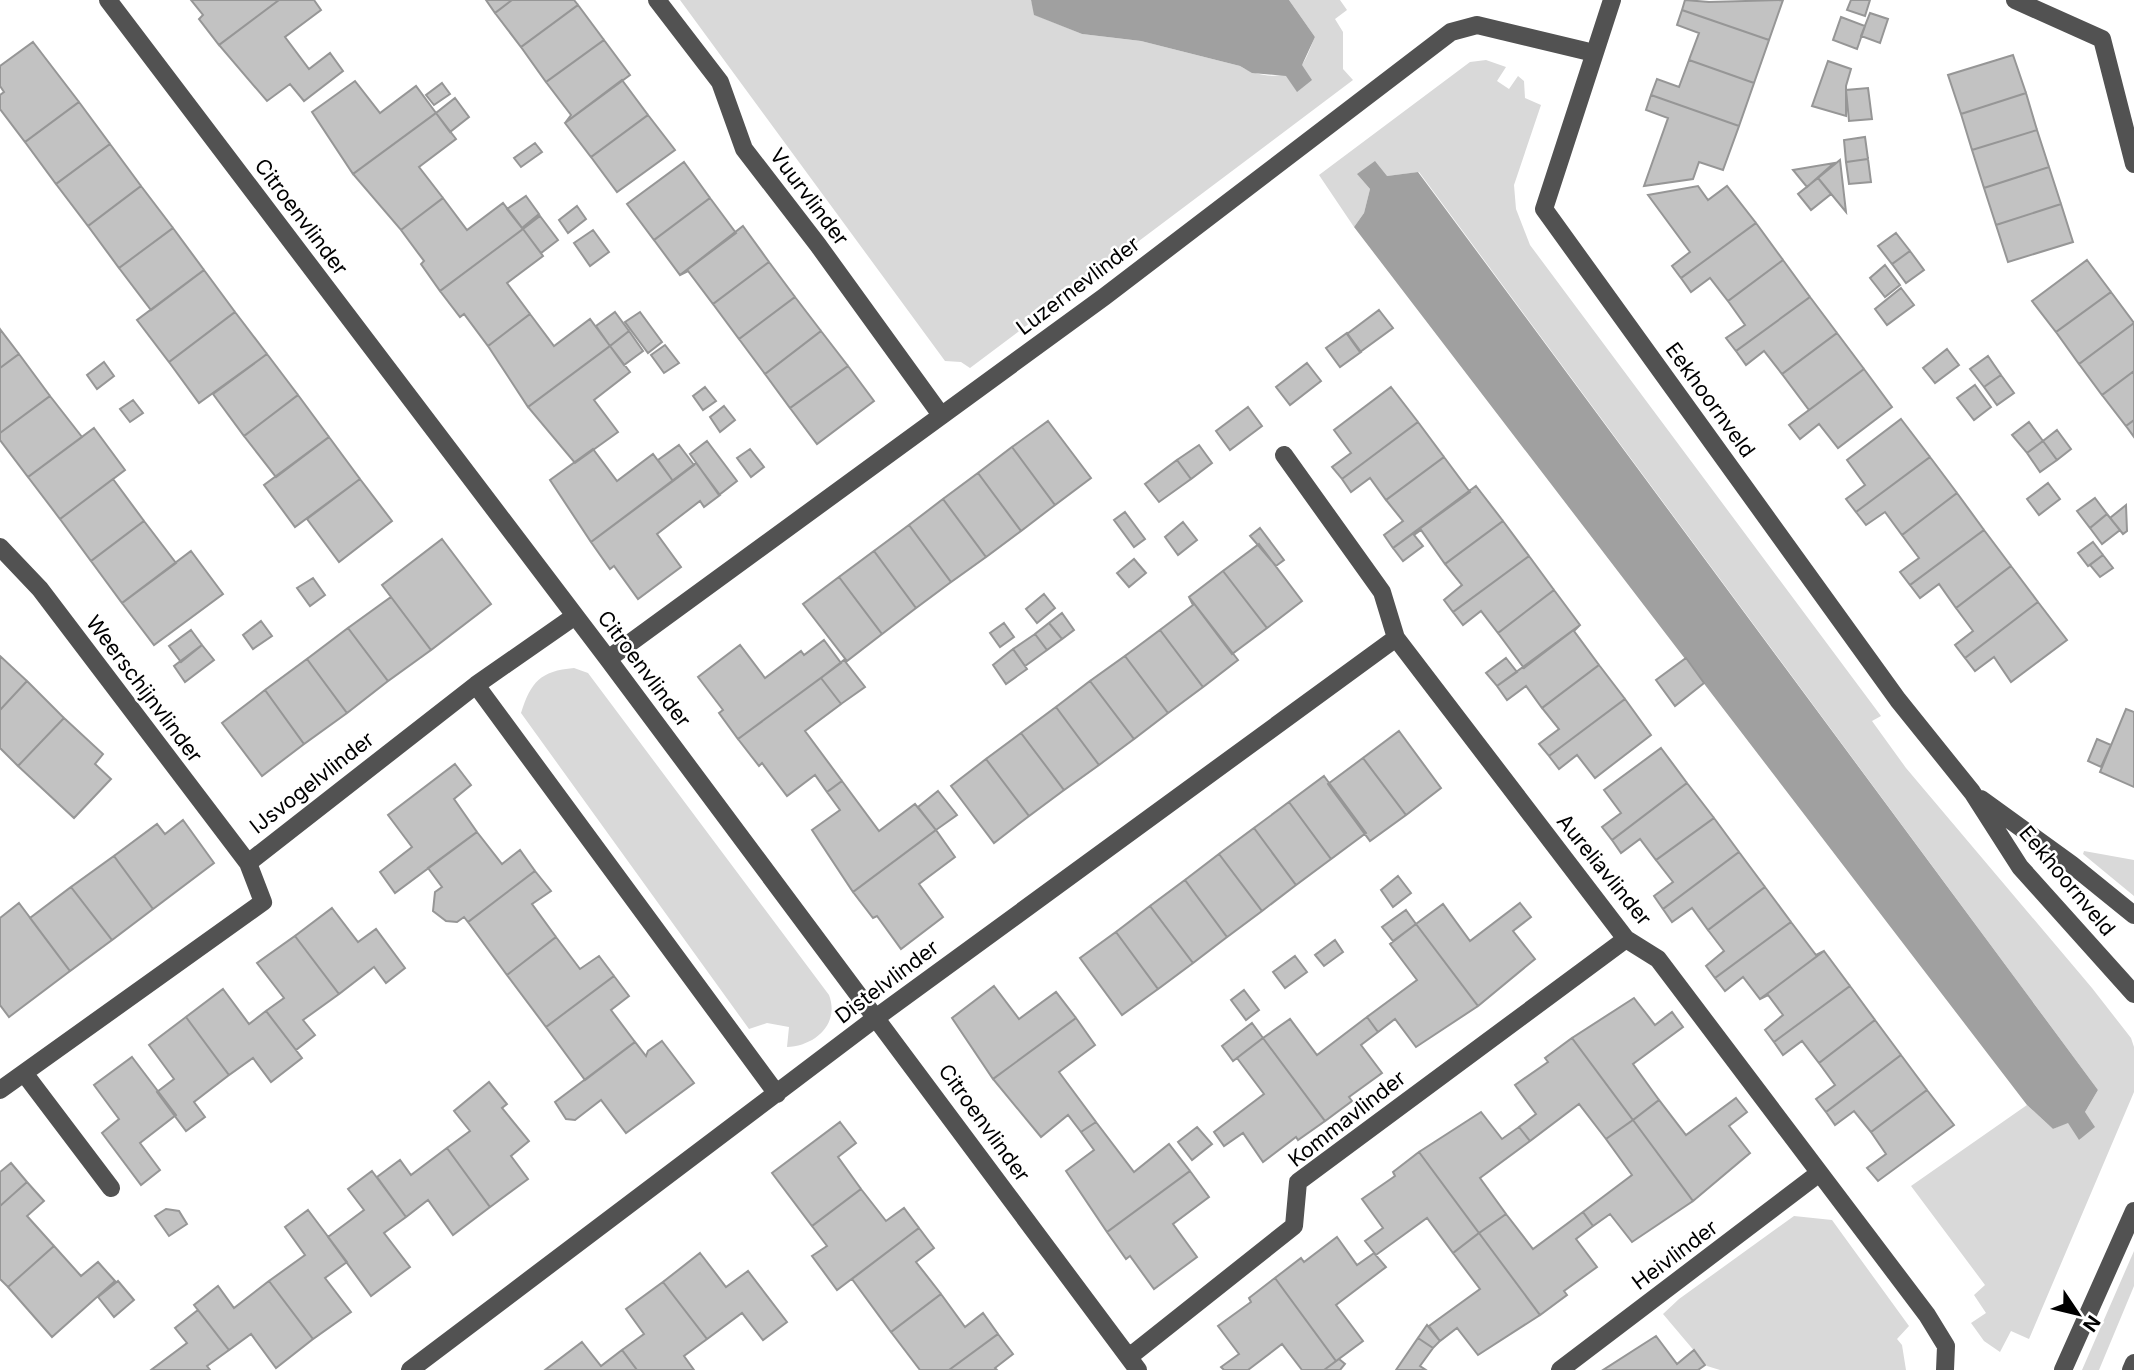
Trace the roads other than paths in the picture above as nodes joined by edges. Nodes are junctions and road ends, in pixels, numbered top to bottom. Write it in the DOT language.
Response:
graph roads {
  1 [pos="108,0"];
  2 [pos="657,0"];
  3 [pos="1612,0"];
  4 [pos="2015,0"];
  5 [pos="1594,53"];
  6 [pos="2134,164"];
  7 [pos="941,415"];
  8 [pos="1284,455"];
  9 [pos="0,547"];
  10 [pos="575,616"];
  11 [pos="1396,638"];
  12 [pos="608,659"];
  13 [pos="476,685"];
  14 [pos="1972,792"];
  15 [pos="248,863"];
  16 [pos="2134,915"];
  17 [pos="1626,939"];
  18 [pos="2134,994"];
  19 [pos="877,1017"];
  20 [pos="24,1073"];
  21 [pos="0,1090"];
  22 [pos="777,1094"];
  23 [pos="1818,1174"];
  24 [pos="111,1188"];
  25 [pos="2134,1211"];
  26 [pos="1133,1363"];
  27 [pos="2134,1363"];
  28 [pos="410,1370"];
  29 [pos="1560,1370"];
  30 [pos="1945,1370"];
  31 [pos="2063,1370"];
  32 [pos="2131,1370"];
  1 -- 10 [label="street, Citroenvlinder"];
  2 -- 7 [label="street, Vuurvlinder"];
  3 -- 5 [label="street, Eekhoornveld"];
  4 -- 6 [label="street"];
  5 -- 7 [label="street, Luzernevlinder"];
  5 -- 14 [label="street, Eekhoornveld"];
  7 -- 12 [label="street, Luzernevlinder"];
  8 -- 11 [label="street, Aureliavlinder"];
  9 -- 15 [label="street, Weerschijnvlinder"];
  10 -- 12 [label="street, Citroenvlinder"];
  10 -- 13 [label="street, IJsvogelvlinder"];
  11 -- 17 [label="street, Aureliavlinder"];
  11 -- 19 [label="street, Distelvlinder"];
  12 -- 19 [label="street, Citroenvlinder"];
  13 -- 15 [label="street, IJsvogelvlinder"];
  13 -- 22 [label="street"];
  14 -- 16 [label="street, Eekhoornveld"];
  14 -- 18 [label="street, Eekhoornveld"];
  15 -- 20 [label="street, IJsvogelvlinder"];
  17 -- 23 [label="street, Aureliavlinder"];
  17 -- 26 [label="street, Kommavlinder"];
  19 -- 22 [label="street, Distelvlinder"];
  19 -- 26 [label="street, Citroenvlinder"];
  20 -- 21 [label="street, IJsvogelvlinder"];
  20 -- 24 [label="street"];
  22 -- 28 [label="street, Distelvlinder"];
  23 -- 29 [label="street, Heivlinder"];
  23 -- 30 [label="street, Aureliavlinder"];
  25 -- 31 [label="street"];
  27 -- 32 [label="street"];
}
